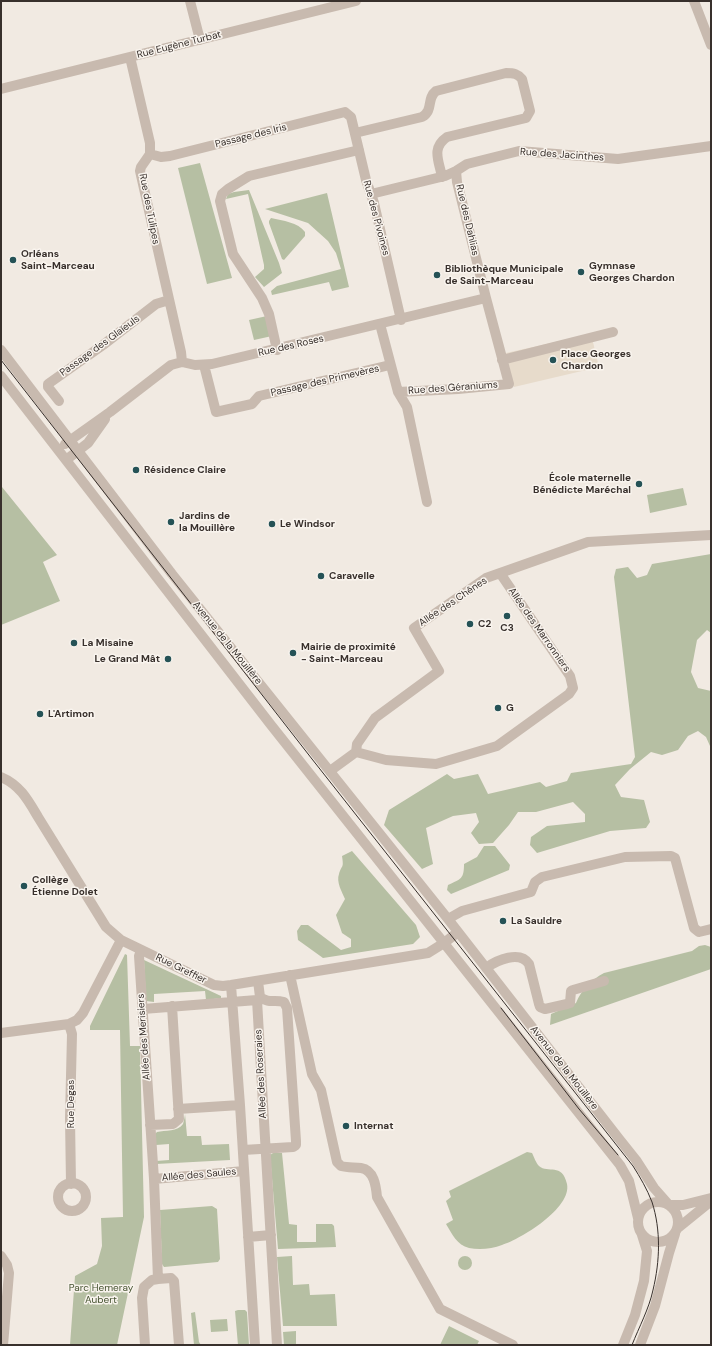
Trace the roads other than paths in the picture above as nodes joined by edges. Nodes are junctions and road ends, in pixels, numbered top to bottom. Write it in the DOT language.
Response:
graph roads {
  1 [pos="190,1"];
  2 [pos="356,1"];
  3 [pos="694,1"];
  4 [pos="200,40"];
  5 [pos="711,45"];
  6 [pos="130,57"];
  7 [pos="1,89"];
  8 [pos="350,117"];
  9 [pos="354,133"];
  10 [pos="711,146"];
  11 [pos="359,150"];
  12 [pos="150,154"];
  13 [pos="456,171"];
  14 [pos="442,177"];
  15 [pos="371,194"];
  16 [pos="486,298"];
  17 [pos="169,300"];
  18 [pos="401,320"];
  19 [pos="380,324"];
  20 [pos="613,332"];
  21 [pos="1,350"];
  22 [pos="277,350"];
  23 [pos="502,360"];
  24 [pos="182,362"];
  25 [pos="204,365"];
  26 [pos="390,365"];
  27 [pos="1,376"];
  28 [pos="509,384"];
  29 [pos="398,392"];
  30 [pos="59,401"];
  31 [pos="110,412"];
  32 [pos="70,440"];
  33 [pos="58,450"];
  34 [pos="80,453"];
  35 [pos="67,462"];
  36 [pos="427,502"];
  37 [pos="711,535"];
  38 [pos="500,573"];
  39 [pos="356,752"];
  40 [pos="330,770"];
  41 [pos="1,777"];
  42 [pos="448,919"];
  43 [pos="711,929"];
  44 [pos="458,932"];
  45 [pos="121,940"];
  46 [pos="444,943"];
  47 [pos="141,950"];
  48 [pos="486,968"];
  49 [pos="290,975"];
  50 [pos="258,981"];
  51 [pos="604,981"];
  52 [pos="231,985"];
  53 [pos="258,998"];
  54 [pos="233,1002"];
  55 [pos="172,1006"];
  56 [pos="142,1009"];
  57 [pos="69,1024"];
  58 [pos="1,1033"];
  59 [pos="240,1105"];
  60 [pos="178,1109"];
  61 [pos="150,1125"];
  62 [pos="265,1149"];
  63 [pos="243,1150"];
  64 [pos="244,1171"];
  65 [pos="154,1179"];
  66 [pos="71,1184"];
  67 [pos="711,1199"];
  68 [pos="669,1205"];
  69 [pos="638,1218"];
  70 [pos="676,1231"];
  71 [pos="640,1232"];
  72 [pos="271,1236"];
  73 [pos="248,1237"];
  74 [pos="1,1256"];
  75 [pos="158,1278"];
  76 [pos="4,1287"];
  77 [pos="3,1345"];
  78 [pos="145,1345"];
  79 [pos="178,1345"];
  80 [pos="255,1345"];
  81 [pos="277,1345"];
  82 [pos="512,1345"];
  83 [pos="623,1345"];
  84 [pos="640,1345"];
  1 -- 4 [label="street"];
  2 -- 4 [label="street, Rue Eugène Turbat"];
  3 -- 5 [label="street"];
  4 -- 6 [label="street, Rue Eugène Turbat"];
  6 -- 7 [label="street, Rue Eugène Turbat"];
  6 -- 12 [label="street"];
  8 -- 9 [label="street, Rue des Pivoines"];
  8 -- 12 [label="street, Passage des Iris"];
  9 -- 11 [label="street, Rue des Pivoines"];
  9 -- 14 [label="street"];
  10 -- 13 [label="street, Rue des Jacinthes"];
  11 -- 15 [label="street, Rue des Pivoines"];
  11 -- 22 [label="street"];
  12 -- 17 [label="street, Rue des Tulipes"];
  13 -- 14 [label="street, Rue des Jacinthes"];
  13 -- 16 [label="street, Rue des Dahlias"];
  14 -- 15 [label="street, Rue des Jacinthes"];
  15 -- 18 [label="street, Rue des Pivoines"];
  16 -- 18 [label="street, Rue des Roses"];
  16 -- 23 [label="street, Rue des Dahlias"];
  17 -- 24 [label="street, Rue des Tulipes"];
  17 -- 30 [label="street, Passage des Glaïeuls"];
  18 -- 19 [label="street, Rue des Roses"];
  19 -- 22 [label="street, Rue des Roses"];
  19 -- 26 [label="street, Rue des Géraniums"];
  20 -- 23 [label="street"];
  21 -- 32 [label="street, Avenue de la Mouillère"];
  22 -- 25 [label="street, Rue des Roses"];
  23 -- 28 [label="street, Rue des Dahlias"];
  24 -- 25 [label="street, Rue des Roses"];
  24 -- 31 [label="street"];
  25 -- 26 [label="street, Passage des Primevères"];
  26 -- 29 [label="street, Rue des Géraniums"];
  27 -- 33 [label="street, Avenue de la Mouillère"];
  28 -- 29 [label="street, Rue des Géraniums"];
  29 -- 36 [label="street, Rue des Géraniums"];
  31 -- 32 [label="street"];
  31 -- 34 [label="street"];
  32 -- 33 [label="street"];
  32 -- 34 [label="street, Avenue de la Mouillère"];
  33 -- 35 [label="street, Avenue de la Mouillère"];
  34 -- 35 [label="street"];
  34 -- 40 [label="street, Avenue de la Mouillère"];
  35 -- 46 [label="street, Avenue de la Mouillère"];
  37 -- 38 [label="street, Allée des Chênes"];
  38 -- 39 [label="street, Allée des Chênes"];
  38 -- 39 [label="street, Allée des Marronniers"];
  39 -- 40 [label="street"];
  40 -- 42 [label="street, Avenue de la Mouillère"];
  41 -- 45 [label="street, Rue Greffier"];
  42 -- 43 [label="street"];
  42 -- 44 [label="street, Avenue de la Mouillère"];
  44 -- 46 [label="street"];
  44 -- 48 [label="street, Avenue de la Mouillère"];
  45 -- 47 [label="street, Rue Greffier"];
  45 -- 57 [label="street"];
  46 -- 49 [label="street, Rue Greffier"];
  46 -- 69 [label="street, Avenue de la Mouillère"];
  47 -- 52 [label="street, Rue Greffier"];
  47 -- 56 [label="street, Allée des Merisiers"];
  48 -- 51 [label="street"];
  48 -- 68 [label="street, Avenue de la Mouillère"];
  49 -- 50 [label="street, Rue Greffier"];
  49 -- 82 [label="street"];
  50 -- 52 [label="street, Rue Greffier"];
  50 -- 53 [label="street, Allée des Roseraies"];
  52 -- 54 [label="street"];
  53 -- 54 [label="street"];
  53 -- 62 [label="street, Allée des Roseraies"];
  53 -- 62 [label="street"];
  54 -- 55 [label="street"];
  54 -- 59 [label="street"];
  55 -- 56 [label="street"];
  55 -- 60 [label="street"];
  56 -- 61 [label="street, Allée des Merisiers"];
  57 -- 58 [label="street"];
  57 -- 66 [label="street, Rue Degas"];
  59 -- 60 [label="street"];
  59 -- 63 [label="street"];
  60 -- 61 [label="street"];
  61 -- 65 [label="street, Allée des Merisiers"];
  62 -- 63 [label="street"];
  62 -- 72 [label="street, Allée des Roseraies"];
  63 -- 64 [label="street"];
  64 -- 65 [label="street, Allée des Saules"];
  64 -- 73 [label="street"];
  65 -- 75 [label="street, Allée des Merisiers"];
  67 -- 68 [label="street"];
  67 -- 70 [label="street"];
  68 -- 69 [label="street"];
  68 -- 70 [label="street"];
  69 -- 71 [label="street"];
  70 -- 71 [label="street"];
  70 -- 84 [label="street"];
  71 -- 83 [label="street"];
  72 -- 73 [label="street"];
  72 -- 81 [label="street, Allée des Roseraies"];
  73 -- 80 [label="street"];
  74 -- 76 [label="street"];
  75 -- 78 [label="street"];
  75 -- 79 [label="street"];
  76 -- 77 [label="street"];
}
